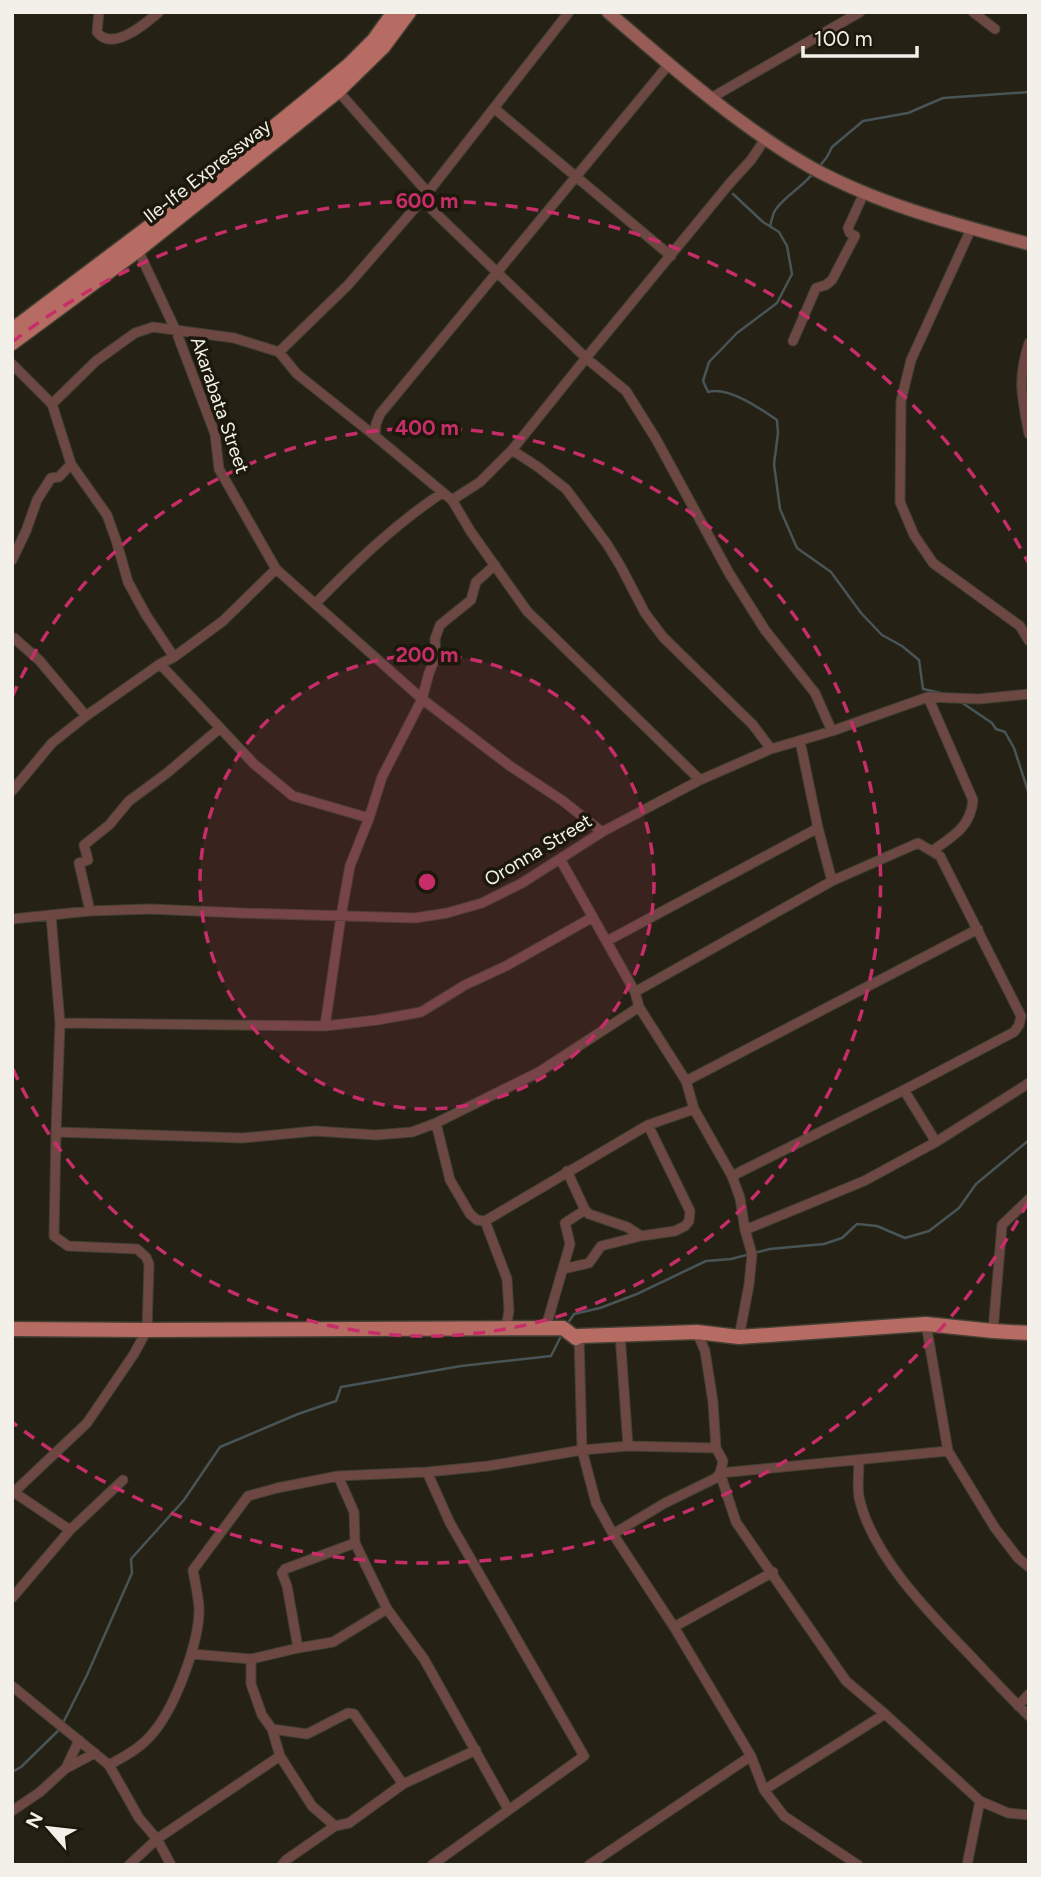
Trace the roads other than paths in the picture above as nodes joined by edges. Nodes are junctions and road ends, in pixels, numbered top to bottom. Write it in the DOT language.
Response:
graph roads {
  1 [pos="99,12"];
  2 [pos="159,12"];
  3 [pos="569,12"];
  4 [pos="608,12"];
  5 [pos="860,12"];
  6 [pos="974,12"];
  7 [pos="397,15"];
  8 [pos="995,29"];
  9 [pos="669,64"];
  10 [pos="338,92"];
  11 [pos="711,98"];
  12 [pos="495,109"];
  13 [pos="765,139"];
  14 [pos="576,177"];
  15 [pos="864,193"];
  16 [pos="425,197"];
  17 [pos="971,229"];
  18 [pos="1029,244"];
  19 [pos="138,250"];
  20 [pos="671,256"];
  21 [pos="498,272"];
  22 [pos="15,324"];
  23 [pos="176,331"];
  24 [pos="793,341"];
  25 [pos="12,343"];
  26 [pos="1029,343"];
  27 [pos="279,352"];
  28 [pos="586,358"];
  29 [pos="12,363"];
  30 [pos="52,404"];
  31 [pos="1029,435"];
  32 [pos="375,436"];
  33 [pos="512,450"];
  34 [pos="71,464"];
  35 [pos="442,493"];
  36 [pos="452,500"];
  37 [pos="12,560"];
  38 [pos="495,565"];
  39 [pos="276,569"];
  40 [pos="316,603"];
  41 [pos="14,638"];
  42 [pos="1029,641"];
  43 [pos="174,657"];
  44 [pos="160,664"];
  45 [pos="1029,694"];
  46 [pos="930,697"];
  47 [pos="422,699"];
  48 [pos="86,716"];
  49 [pos="220,728"];
  50 [pos="832,731"];
  51 [pos="800,741"];
  52 [pos="771,749"];
  53 [pos="699,780"];
  54 [pos="12,791"];
  55 [pos="369,818"];
  56 [pos="818,828"];
  57 [pos="602,832"];
  58 [pos="932,850"];
  59 [pos="560,859"];
  60 [pos="832,881"];
  61 [pos="90,911"];
  62 [pos="51,916"];
  63 [pos="341,916"];
  64 [pos="593,916"];
  65 [pos="12,919"];
  66 [pos="978,929"];
  67 [pos="607,941"];
  68 [pos="635,992"];
  69 [pos="639,1007"];
  70 [pos="60,1023"];
  71 [pos="325,1026"];
  72 [pos="686,1081"];
  73 [pos="1029,1083"];
  74 [pos="904,1090"];
  75 [pos="694,1109"];
  76 [pos="436,1123"];
  77 [pos="648,1125"];
  78 [pos="56,1132"];
  79 [pos="936,1142"];
  80 [pos="566,1171"];
  81 [pos="732,1176"];
  82 [pos="1029,1199"];
  83 [pos="585,1210"];
  84 [pos="485,1221"];
  85 [pos="745,1230"];
  86 [pos="641,1236"];
  87 [pos="563,1269"];
  88 [pos="926,1324"];
  89 [pos="506,1327"];
  90 [pos="556,1328"];
  91 [pos="12,1329"];
  92 [pos="147,1331"];
  93 [pos="993,1331"];
  94 [pos="696,1332"];
  95 [pos="1029,1332"];
  96 [pos="620,1334"];
  97 [pos="577,1337"];
  98 [pos="739,1337"];
  99 [pos="628,1446"];
  100 [pos="716,1448"];
  101 [pos="582,1450"];
  102 [pos="948,1451"];
  103 [pos="859,1460"];
  104 [pos="427,1472"];
  105 [pos="720,1473"];
  106 [pos="338,1476"];
  107 [pos="123,1480"];
  108 [pos="13,1492"];
  109 [pos="70,1530"];
  110 [pos="613,1535"];
  111 [pos="355,1543"];
  112 [pos="1029,1567"];
  113 [pos="772,1572"];
  114 [pos="12,1598"];
  115 [pos="387,1609"];
  116 [pos="674,1627"];
  117 [pos="298,1648"];
  118 [pos="192,1654"];
  119 [pos="251,1660"];
  120 [pos="12,1686"];
  121 [pos="1029,1694"];
  122 [pos="1018,1706"];
  123 [pos="885,1714"];
  124 [pos="1029,1716"];
  125 [pos="272,1729"];
  126 [pos="76,1738"];
  127 [pos="476,1750"];
  128 [pos="95,1753"];
  129 [pos="751,1755"];
  130 [pos="280,1756"];
  131 [pos="109,1765"];
  132 [pos="65,1769"];
  133 [pos="402,1784"];
  134 [pos="764,1790"];
  135 [pos="980,1801"];
  136 [pos="508,1809"];
  137 [pos="12,1811"];
  138 [pos="1029,1815"];
  139 [pos="335,1826"];
  140 [pos="157,1839"];
  141 [pos="129,1865"];
  142 [pos="171,1865"];
  143 [pos="282,1865"];
  144 [pos="432,1865"];
  145 [pos="589,1865"];
  146 [pos="858,1865"];
  147 [pos="967,1865"];
  1 -- 2 [label="street"];
  3 -- 12 [label="street"];
  4 -- 9 [label="street"];
  5 -- 11 [label="street"];
  6 -- 8 [label="street"];
  7 -- 10 [label="main road, Ile-Ife Expressway"];
  7 -- 22 [label="main road, Ile-Ife Expressway"];
  9 -- 11 [label="street"];
  9 -- 14 [label="street"];
  10 -- 16 [label="street"];
  10 -- 19 [label="main road, Ile-Ife Expressway"];
  11 -- 13 [label="street"];
  12 -- 14 [label="street"];
  12 -- 16 [label="street"];
  13 -- 15 [label="street"];
  13 -- 20 [label="street"];
  14 -- 20 [label="street"];
  14 -- 21 [label="street"];
  15 -- 17 [label="street"];
  15 -- 24 [label="street"];
  16 -- 21 [label="street"];
  16 -- 27 [label="street"];
  17 -- 18 [label="street"];
  17 -- 42 [label="street"];
  19 -- 23 [label="street, Akarabata Street"];
  19 -- 25 [label="main road, Ile-Ife Expressway"];
  20 -- 28 [label="street"];
  21 -- 28 [label="street"];
  21 -- 32 [label="street"];
  23 -- 27 [label="street"];
  23 -- 30 [label="street"];
  23 -- 39 [label="street, Akarabata Street"];
  26 -- 31 [label="street"];
  27 -- 32 [label="street"];
  28 -- 33 [label="street"];
  28 -- 50 [label="street"];
  29 -- 30 [label="street"];
  30 -- 34 [label="street"];
  32 -- 35 [label="street"];
  33 -- 36 [label="street"];
  33 -- 52 [label="street"];
  34 -- 37 [label="street"];
  34 -- 43 [label="street"];
  35 -- 36 [label="street"];
  35 -- 40 [label="street"];
  36 -- 38 [label="street"];
  38 -- 47 [label="street"];
  38 -- 53 [label="street"];
  39 -- 40 [label="street, Akarabata Street"];
  39 -- 43 [label="street"];
  40 -- 47 [label="street, Akarabata Street"];
  41 -- 48 [label="street"];
  43 -- 44 [label="street"];
  44 -- 48 [label="street"];
  44 -- 49 [label="street"];
  45 -- 46 [label="street"];
  46 -- 50 [label="street, Oronna Street"];
  46 -- 58 [label="street"];
  47 -- 55 [label="street"];
  47 -- 57 [label="street, Akarabata Street"];
  48 -- 54 [label="street"];
  49 -- 55 [label="street"];
  49 -- 61 [label="street"];
  50 -- 51 [label="street, Oronna Street"];
  51 -- 52 [label="street, Oronna Street"];
  51 -- 56 [label="street"];
  52 -- 53 [label="street, Oronna Street"];
  53 -- 57 [label="street, Oronna Street"];
  55 -- 63 [label="street"];
  56 -- 60 [label="street"];
  56 -- 67 [label="street"];
  57 -- 59 [label="street, Oronna Street"];
  58 -- 60 [label="street"];
  58 -- 66 [label="street"];
  59 -- 63 [label="street, Oronna Street"];
  59 -- 64 [label="street"];
  60 -- 68 [label="street"];
  61 -- 62 [label="street, Oronna Street"];
  61 -- 63 [label="street, Oronna Street"];
  62 -- 65 [label="street, Oronna Street"];
  62 -- 70 [label="street"];
  63 -- 71 [label="street"];
  64 -- 67 [label="street"];
  64 -- 71 [label="street"];
  66 -- 72 [label="street"];
  66 -- 74 [label="street"];
  67 -- 68 [label="street"];
  68 -- 69 [label="street"];
  69 -- 72 [label="street"];
  69 -- 76 [label="street"];
  70 -- 71 [label="street"];
  70 -- 78 [label="street"];
  72 -- 75 [label="street"];
  73 -- 79 [label="street"];
  74 -- 79 [label="street"];
  74 -- 81 [label="street"];
  75 -- 77 [label="street"];
  75 -- 81 [label="street"];
  76 -- 78 [label="street"];
  76 -- 84 [label="street"];
  77 -- 80 [label="street"];
  77 -- 86 [label="street"];
  78 -- 92 [label="street"];
  79 -- 85 [label="street"];
  80 -- 83 [label="street"];
  80 -- 84 [label="street"];
  81 -- 85 [label="street"];
  82 -- 93 [label="street"];
  83 -- 86 [label="street"];
  83 -- 87 [label="street"];
  84 -- 89 [label="street"];
  85 -- 98 [label="street"];
  86 -- 87 [label="street"];
  87 -- 90 [label="street"];
  88 -- 93 [label="main road"];
  88 -- 98 [label="main road"];
  88 -- 102 [label="street"];
  89 -- 90 [label="main road"];
  89 -- 92 [label="main road"];
  90 -- 97 [label="main road"];
  91 -- 92 [label="main road"];
  92 -- 108 [label="street"];
  93 -- 95 [label="main road"];
  94 -- 96 [label="main road"];
  94 -- 98 [label="main road"];
  94 -- 100 [label="street"];
  96 -- 97 [label="main road"];
  96 -- 99 [label="street"];
  97 -- 101 [label="street"];
  99 -- 100 [label="street"];
  99 -- 101 [label="street"];
  100 -- 105 [label="street"];
  101 -- 104 [label="street"];
  101 -- 110 [label="street"];
  102 -- 103 [label="street"];
  102 -- 112 [label="street"];
  103 -- 105 [label="street"];
  103 -- 122 [label="street"];
  104 -- 106 [label="street"];
  104 -- 136 [label="street"];
  105 -- 110 [label="street"];
  105 -- 113 [label="street"];
  106 -- 111 [label="street"];
  106 -- 118 [label="street"];
  107 -- 109 [label="street"];
  108 -- 109 [label="street"];
  109 -- 114 [label="street"];
  110 -- 116 [label="street"];
  111 -- 115 [label="street"];
  111 -- 117 [label="street"];
  113 -- 116 [label="street"];
  113 -- 123 [label="street"];
  115 -- 117 [label="street"];
  115 -- 127 [label="street"];
  116 -- 129 [label="street"];
  117 -- 119 [label="street"];
  118 -- 119 [label="street"];
  118 -- 131 [label="street"];
  119 -- 125 [label="street"];
  120 -- 126 [label="street"];
  121 -- 122 [label="street"];
  122 -- 124 [label="street"];
  123 -- 134 [label="street"];
  123 -- 135 [label="street"];
  125 -- 130 [label="street"];
  125 -- 133 [label="street"];
  126 -- 128 [label="street"];
  126 -- 132 [label="street"];
  127 -- 133 [label="street"];
  127 -- 136 [label="street"];
  128 -- 131 [label="street"];
  128 -- 132 [label="street"];
  129 -- 134 [label="street"];
  129 -- 145 [label="street"];
  130 -- 139 [label="street"];
  130 -- 140 [label="street"];
  131 -- 140 [label="street"];
  132 -- 137 [label="street"];
  133 -- 139 [label="street"];
  134 -- 146 [label="street"];
  135 -- 138 [label="street"];
  135 -- 147 [label="street"];
  136 -- 144 [label="street"];
  139 -- 143 [label="street"];
  140 -- 141 [label="street"];
  140 -- 142 [label="street"];
}
